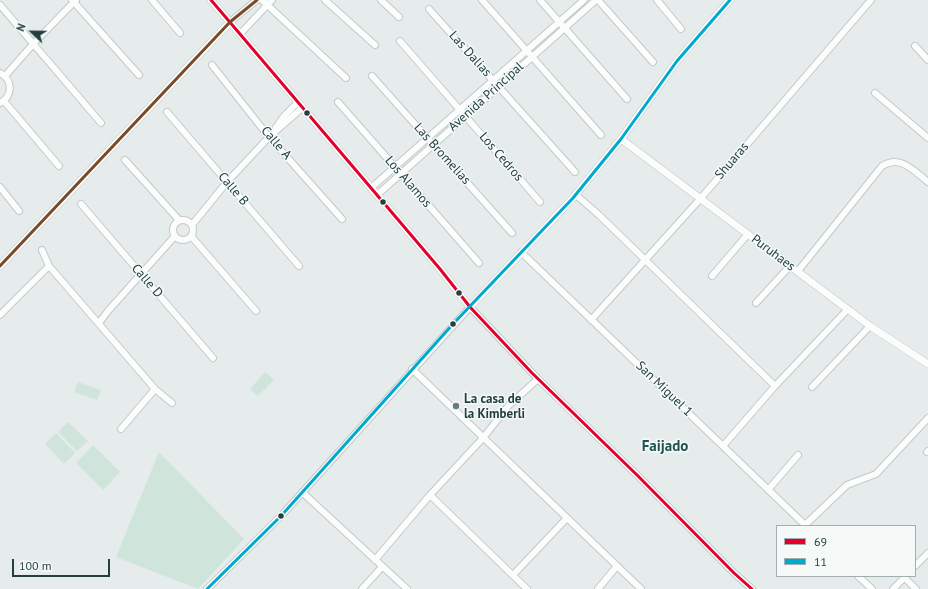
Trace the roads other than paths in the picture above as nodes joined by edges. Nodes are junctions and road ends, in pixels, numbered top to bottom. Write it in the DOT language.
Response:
graph roads {
  1 [pos="152,0"];
  2 [pos="211,0"];
  3 [pos="257,0"];
  4 [pos="262,0"];
  5 [pos="325,0"];
  6 [pos="380,0"];
  7 [pos="482,0"];
  8 [pos="540,0"];
  9 [pos="584,0"];
  10 [pos="597,0"];
  11 [pos="657,0"];
  12 [pos="730,0"];
  13 [pos="871,0"];
  14 [pos="74,1"];
  15 [pos="269,2"];
  16 [pos="0,5"];
  17 [pos="429,9"];
  18 [pos="399,17"];
  19 [pos="230,22"];
  20 [pos="559,22"];
  21 [pos="564,28"];
  22 [pos="681,28"];
  23 [pos="180,33"];
  24 [pos="240,34"];
  25 [pos="400,41"];
  26 [pos="34,43"];
  27 [pos="375,45"];
  28 [pos="915,46"];
  29 [pos="526,51"];
  30 [pos="531,57"];
  31 [pos="928,60"];
  32 [pos="654,62"];
  33 [pos="212,65"];
  34 [pos="3,74"];
  35 [pos="139,75"];
  36 [pos="372,76"];
  37 [pos="346,78"];
  38 [pos="493,80"];
  39 [pos="498,86"];
  40 [pos="874,93"];
  41 [pos="627,99"];
  42 [pos="2,102"];
  43 [pos="338,102"];
  44 [pos="300,105"];
  45 [pos="459,109"];
  46 [pos="167,112"];
  47 [pos="465,116"];
  48 [pos="101,123"];
  49 [pos="601,136"];
  50 [pos="269,137"];
  51 [pos="427,137"];
  52 [pos="928,138"];
  53 [pos="621,139"];
  54 [pos="433,144"];
  55 [pos="125,160"];
  56 [pos="59,166"];
  57 [pos="394,166"];
  58 [pos="575,172"];
  59 [pos="400,174"];
  60 [pos="227,182"];
  61 [pos="928,182"];
  62 [pos="0,187"];
  63 [pos="371,188"];
  64 [pos="576,195"];
  65 [pos="377,196"];
  66 [pos="701,198"];
  67 [pos="540,202"];
  68 [pos="81,204"];
  69 [pos="19,211"];
  70 [pos="342,219"];
  71 [pos="180,220"];
  72 [pos="192,225"];
  73 [pos="512,233"];
  74 [pos="748,234"];
  75 [pos="175,236"];
  76 [pos="191,236"];
  77 [pos="42,250"];
  78 [pos="521,252"];
  79 [pos="645,260"];
  80 [pos="479,263"];
  81 [pos="0,266"];
  82 [pos="49,266"];
  83 [pos="299,266"];
  84 [pos="790,266"];
  85 [pos="798,271"];
  86 [pos="141,275"];
  87 [pos="712,276"];
  88 [pos="756,303"];
  89 [pos="470,307"];
  90 [pos="848,310"];
  91 [pos="256,311"];
  92 [pos="0,315"];
  93 [pos="591,320"];
  94 [pos="99,323"];
  95 [pos="870,326"];
  96 [pos="213,358"];
  97 [pos="928,364"];
  98 [pos="412,369"];
  99 [pos="538,379"];
  100 [pos="775,386"];
  101 [pos="812,387"];
  102 [pos="156,389"];
  103 [pos="172,403"];
  104 [pos="928,418"];
  105 [pos="122,429"];
  106 [pos="483,438"];
  107 [pos="723,446"];
  108 [pos="798,455"];
  109 [pos="768,490"];
  110 [pos="302,492"];
  111 [pos="430,495"];
  112 [pos="567,518"];
  113 [pos="805,525"];
  114 [pos="807,525"];
  115 [pos="928,553"];
  116 [pos="375,560"];
  117 [pos="916,565"];
  118 [pos="617,566"];
  119 [pos="382,567"];
  120 [pos="513,575"];
  121 [pos="859,577"];
  122 [pos="905,577"];
  123 [pos="522,583"];
  124 [pos="207,589"];
  125 [pos="362,589"];
  126 [pos="407,589"];
  127 [pos="516,589"];
  128 [pos="528,589"];
  129 [pos="598,589"];
  130 [pos="641,589"];
  131 [pos="752,589"];
  132 [pos="872,589"];
  133 [pos="893,589"];
  134 [pos="916,589"];
  1 -- 23 [label="street"];
  2 -- 19 [label="street"];
  3 -- 19 [label="street"];
  4 -- 15 [label="street"];
  5 -- 27 [label="street"];
  6 -- 18 [label="street"];
  7 -- 29 [label="street"];
  8 -- 20 [label="street"];
  9 -- 20 [label="street, Avenida Principal"];
  10 -- 21 [label="street, Avenida Principal"];
  10 -- 32 [label="street"];
  11 -- 22 [label="street"];
  12 -- 53 [label="street"];
  13 -- 66 [label="street, Shuaras"];
  14 -- 26 [label="street"];
  14 -- 35 [label="street"];
  15 -- 24 [label="street"];
  15 -- 37 [label="street"];
  16 -- 26 [label="street"];
  17 -- 38 [label="street, Las Dalias"];
  19 -- 24 [label="street"];
  19 -- 81 [label="street"];
  20 -- 21 [label="street"];
  20 -- 29 [label="street, Avenida Principal"];
  21 -- 30 [label="street, Avenida Principal"];
  21 -- 41 [label="street"];
  24 -- 44 [label="street"];
  25 -- 45 [label="street, Los Cedros"];
  26 -- 34 [label="street"];
  26 -- 48 [label="street"];
  28 -- 31 [label="street"];
  29 -- 30 [label="street"];
  29 -- 38 [label="street, Avenida Principal"];
  30 -- 39 [label="street, Avenida Principal"];
  30 -- 49 [label="street"];
  33 -- 50 [label="street, Calle A"];
  34 -- 42 [label="street"];
  36 -- 51 [label="street, Las Bromelias"];
  38 -- 39 [label="street, Las Dalias"];
  38 -- 45 [label="street, Avenida Principal"];
  39 -- 47 [label="street, Avenida Principal"];
  39 -- 58 [label="street, Las Dalias"];
  40 -- 52 [label="street"];
  42 -- 56 [label="street"];
  43 -- 57 [label="street, Los Alamos"];
  44 -- 50 [label="street"];
  44 -- 63 [label="street"];
  45 -- 47 [label="street, Los Cedros"];
  45 -- 51 [label="street, Avenida Principal"];
  46 -- 60 [label="street, Calle B"];
  47 -- 54 [label="street, Avenida Principal"];
  47 -- 67 [label="street, Los Cedros"];
  50 -- 60 [label="street"];
  50 -- 70 [label="street, Calle A"];
  51 -- 54 [label="street, Las Bromelias"];
  51 -- 57 [label="street, Avenida Principal"];
  53 -- 64 [label="street"];
  53 -- 66 [label="street, Puruhaes"];
  54 -- 59 [label="street, Avenida Principal"];
  54 -- 73 [label="street, Las Bromelias"];
  55 -- 71 [label="street"];
  57 -- 59 [label="street, Los Alamos"];
  57 -- 63 [label="street, Avenida Principal"];
  59 -- 65 [label="street, Avenida Principal"];
  59 -- 80 [label="street, Los Alamos"];
  60 -- 72 [label="street"];
  60 -- 83 [label="street, Calle B"];
  61 -- 85 [label="street"];
  62 -- 69 [label="street"];
  63 -- 65 [label="street"];
  64 -- 78 [label="street"];
  64 -- 79 [label="street"];
  65 -- 89 [label="street"];
  66 -- 74 [label="street, Puruhaes"];
  66 -- 79 [label="street, Shuaras"];
  68 -- 86 [label="street, Calle D"];
  71 -- 72 [label="street"];
  71 -- 75 [label="street"];
  72 -- 76 [label="street"];
  74 -- 84 [label="street, Puruhaes"];
  74 -- 87 [label="street"];
  75 -- 76 [label="street"];
  75 -- 86 [label="street"];
  76 -- 91 [label="street"];
  77 -- 82 [label="street"];
  78 -- 89 [label="street"];
  78 -- 93 [label="street, San Miguel 1"];
  79 -- 93 [label="street, Shuaras"];
  79 -- 100 [label="street"];
  82 -- 92 [label="street"];
  82 -- 94 [label="street"];
  84 -- 85 [label="street, Puruhaes"];
  84 -- 88 [label="street"];
  85 -- 90 [label="street, Puruhaes"];
  86 -- 94 [label="street"];
  86 -- 96 [label="street, Calle D"];
  89 -- 98 [label="street"];
  89 -- 99 [label="street"];
  90 -- 95 [label="street, Puruhaes"];
  90 -- 100 [label="street"];
  93 -- 107 [label="street, San Miguel 1"];
  94 -- 102 [label="street"];
  95 -- 97 [label="street, Puruhaes"];
  95 -- 101 [label="street"];
  98 -- 106 [label="street"];
  98 -- 110 [label="street"];
  99 -- 106 [label="street"];
  99 -- 131 [label="street"];
  100 -- 107 [label="street"];
  102 -- 103 [label="street"];
  102 -- 105 [label="street"];
  104 -- 114 [label="street"];
  106 -- 111 [label="street"];
  106 -- 112 [label="street"];
  107 -- 109 [label="street, San Miguel 1"];
  108 -- 109 [label="street"];
  109 -- 113 [label="street, San Miguel 1"];
  110 -- 116 [label="street"];
  110 -- 124 [label="street"];
  111 -- 116 [label="street"];
  111 -- 120 [label="street"];
  112 -- 118 [label="street"];
  112 -- 120 [label="street"];
  115 -- 117 [label="street"];
  116 -- 119 [label="street"];
  118 -- 129 [label="street"];
  118 -- 130 [label="street"];
  119 -- 125 [label="street"];
  119 -- 126 [label="street"];
  120 -- 123 [label="street"];
  121 -- 132 [label="street"];
  122 -- 133 [label="street"];
  122 -- 134 [label="street"];
  123 -- 127 [label="street"];
  123 -- 128 [label="street"];
}
